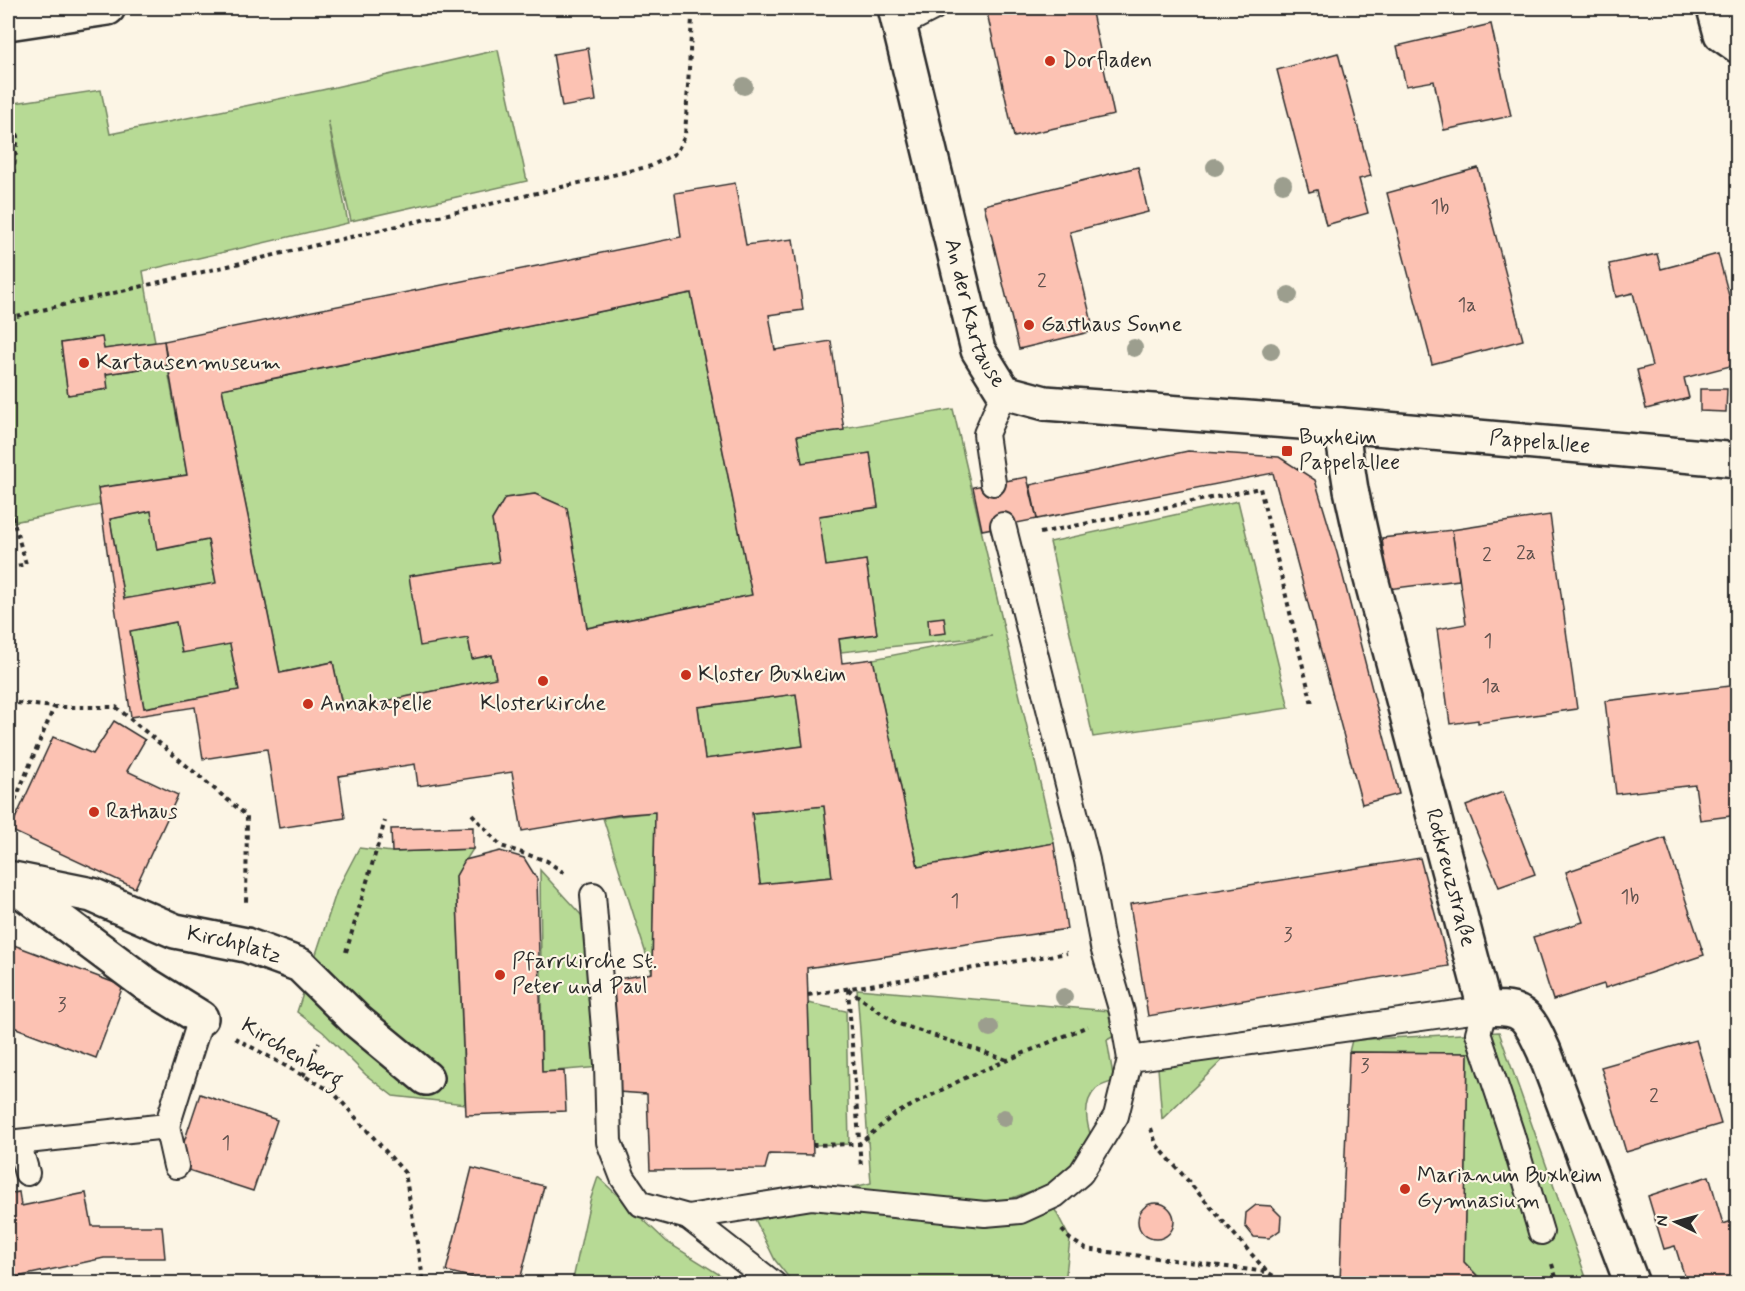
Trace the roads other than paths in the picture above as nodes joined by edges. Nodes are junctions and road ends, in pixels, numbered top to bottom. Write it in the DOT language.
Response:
graph roads {
  1 [pos="108,8"];
  2 [pos="933,8"];
  3 [pos="1714,8"];
  4 [pos="898,16"];
  5 [pos="8,22"];
  6 [pos="1737,46"];
  7 [pos="1004,392"];
  8 [pos="1341,425"];
  9 [pos="1737,460"];
  10 [pos="993,483"];
  11 [pos="1003,525"];
  12 [pos="8,879"];
  13 [pos="593,895"];
  14 [pos="1485,1009"];
  15 [pos="201,1018"];
  16 [pos="1130,1059"];
  17 [pos="426,1078"];
  18 [pos="167,1126"];
  19 [pos="13,1142"];
  20 [pos="176,1166"];
  21 [pos="27,1173"];
  22 [pos="688,1218"];
  23 [pos="1541,1232"];
  24 [pos="774,1284"];
  25 [pos="1632,1284"];
  1 -- 5 [label="street"];
  2 -- 4 [label="lane"];
  3 -- 6 [label="street"];
  4 -- 7 [label="street, An der Kartause"];
  7 -- 8 [label="street, An der Kartause"];
  7 -- 10 [label="lane"];
  8 -- 9 [label="street, Pappelallee"];
  8 -- 14 [label="street, Rotkreuzstraße"];
  11 -- 16 [label="lane"];
  12 -- 15 [label="street, Kirchplatz"];
  12 -- 17 [label="street, Kirchplatz"];
  13 -- 22 [label="lane"];
  14 -- 16 [label="lane"];
  14 -- 23 [label="lane"];
  14 -- 25 [label="street"];
  15 -- 18 [label="lane"];
  16 -- 22 [label="lane"];
  18 -- 19 [label="lane"];
  18 -- 20 [label="lane"];
  19 -- 21 [label="lane"];
  22 -- 24 [label="lane"];
}
